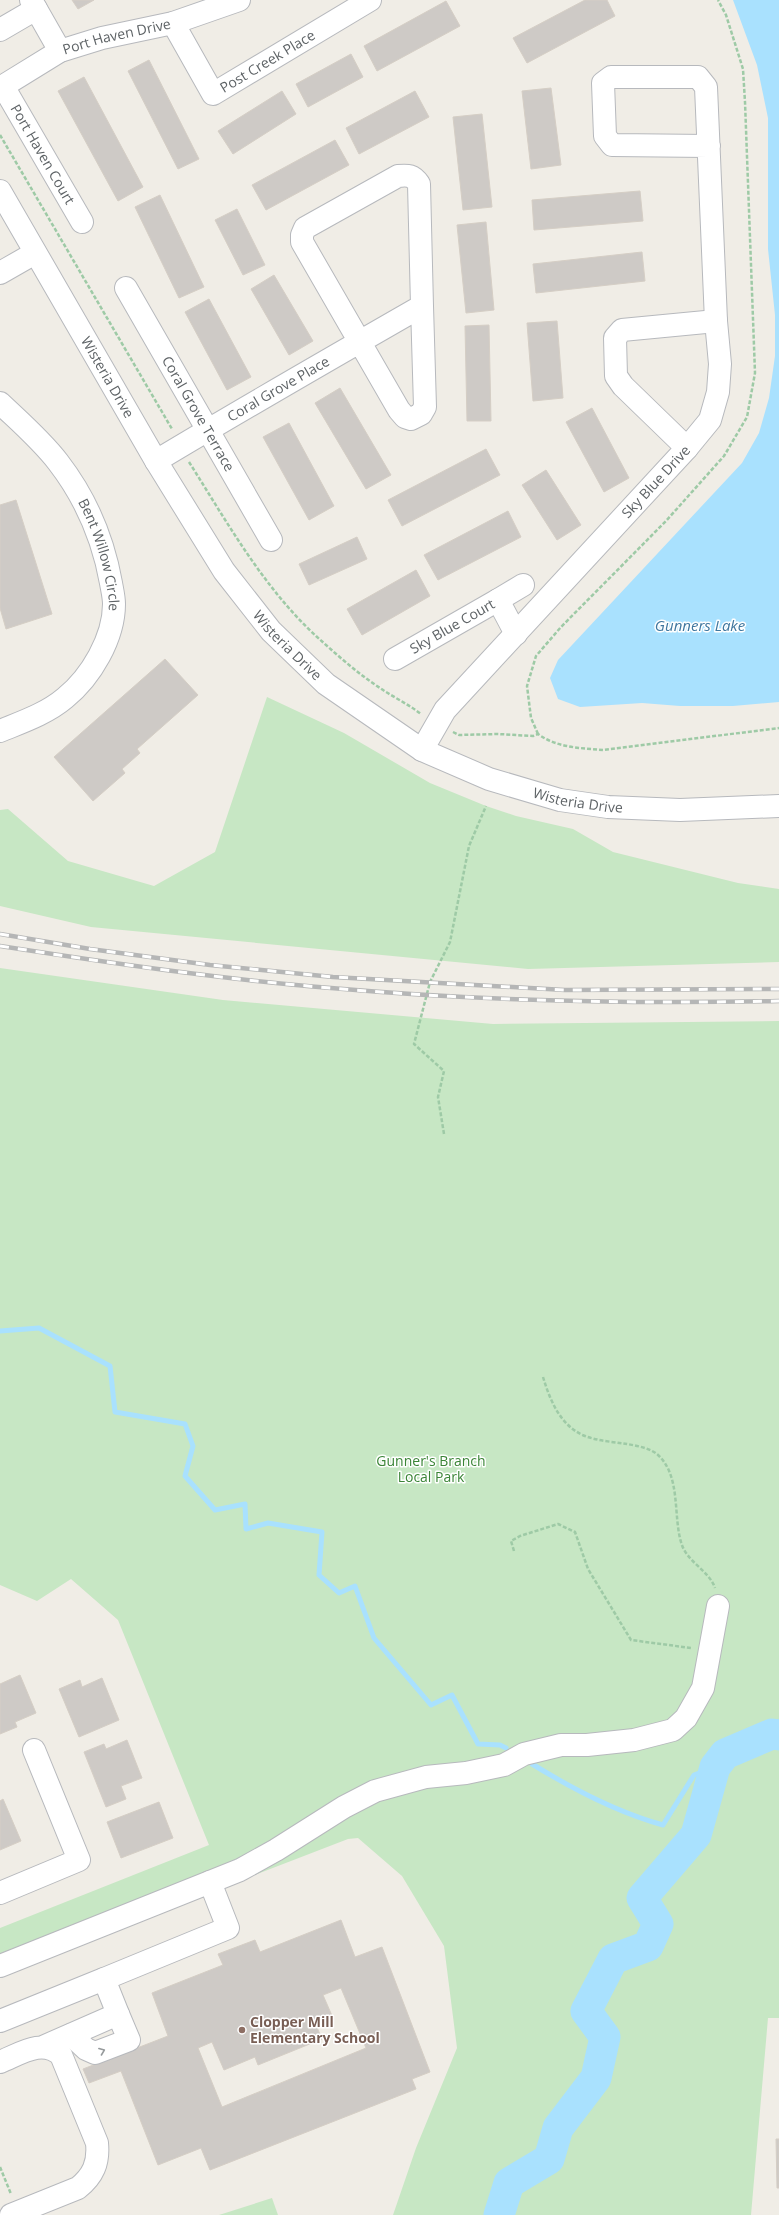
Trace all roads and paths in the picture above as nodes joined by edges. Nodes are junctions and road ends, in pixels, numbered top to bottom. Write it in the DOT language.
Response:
graph roads {
  1 [pos="370,0"];
  2 [pos="718,0"];
  3 [pos="232,2"];
  4 [pos="34,5"];
  5 [pos="173,23"];
  6 [pos="0,30"];
  7 [pos="60,51"];
  8 [pos="2,87"];
  9 [pos="0,135"];
  10 [pos="709,146"];
  11 [pos="0,191"];
  12 [pos="82,222"];
  13 [pos="35,253"];
  14 [pos="0,273"];
  15 [pos="126,288"];
  16 [pos="422,306"];
  17 [pos="716,321"];
  18 [pos="359,342"];
  19 [pos="0,403"];
  20 [pos="207,430"];
  21 [pos="180,446"];
  22 [pos="687,448"];
  23 [pos="156,461"];
  24 [pos="271,540"];
  25 [pos="523,585"];
  26 [pos="498,600"];
  27 [pos="516,634"];
  28 [pos="395,659"];
  29 [pos="437,724"];
  30 [pos="779,728"];
  31 [pos="0,731"];
  32 [pos="538,734"];
  33 [pos="422,750"];
  34 [pos="486,806"];
  35 [pos="779,806"];
  36 [pos="444,1134"];
  37 [pos="543,1376"];
  38 [pos="514,1551"];
  39 [pos="718,1606"];
  40 [pos="710,1650"];
  41 [pos="34,1750"];
  42 [pos="210,1882"];
  43 [pos="0,1892"];
  44 [pos="0,1966"];
  45 [pos="104,1979"];
  46 [pos="118,2014"];
  47 [pos="0,2021"];
  48 [pos="71,2035"];
  49 [pos="45,2046"];
  50 [pos="0,2062"];
  51 [pos="0,2167"];
  52 [pos="15,2214"];
  1 -- 5 [label="street, Post Creek Place"];
  2 -- 32 [label="path"];
  3 -- 5 [label="street, Port Haven Drive"];
  4 -- 6 [label="street"];
  4 -- 7 [label="street"];
  5 -- 7 [label="street, Port Haven Drive"];
  7 -- 8 [label="street, Port Haven Drive"];
  8 -- 12 [label="street, Port Haven Court"];
  9 -- 21 [label="path"];
  10 -- 10 [label="street, Sky Blue Drive"];
  10 -- 17 [label="street, Sky Blue Drive"];
  11 -- 13 [label="street, Wisteria Drive"];
  13 -- 14 [label="street"];
  13 -- 23 [label="street, Wisteria Drive"];
  15 -- 20 [label="street, Coral Grove Terrace"];
  16 -- 18 [label="street, Coral Grove Place"];
  16 -- 18 [label="street"];
  16 -- 18 [label="street"];
  17 -- 22 [label="street, Sky Blue Drive"];
  17 -- 22 [label="street"];
  18 -- 20 [label="street, Coral Grove Place"];
  19 -- 31 [label="street, Bent Willow Circle"];
  20 -- 21 [label="street, Coral Grove Place"];
  20 -- 24 [label="street, Coral Grove Terrace"];
  21 -- 23 [label="street, Coral Grove Place"];
  21 -- 29 [label="path"];
  22 -- 27 [label="street, Sky Blue Drive"];
  23 -- 33 [label="street, Wisteria Drive"];
  25 -- 26 [label="street"];
  26 -- 27 [label="street, Sky Blue Court"];
  26 -- 28 [label="street, Sky Blue Court"];
  27 -- 29 [label="street, Sky Blue Drive"];
  29 -- 32 [label="path"];
  29 -- 33 [label="street, Sky Blue Drive"];
  30 -- 32 [label="path"];
  33 -- 35 [label="street, Wisteria Drive"];
  34 -- 36 [label="path"];
  37 -- 39 [label="path"];
  38 -- 40 [label="path"];
  39 -- 40 [label="street"];
  40 -- 42 [label="street"];
  41 -- 43 [label="street"];
  42 -- 44 [label="street"];
  42 -- 45 [label="street"];
  45 -- 46 [label="street"];
  45 -- 47 [label="street"];
  46 -- 48 [label="street"];
  48 -- 46 [label="street, one-way"];
  48 -- 49 [label="street"];
  49 -- 50 [label="street"];
  49 -- 52 [label="street"];
  51 -- 52 [label="path"];
}
